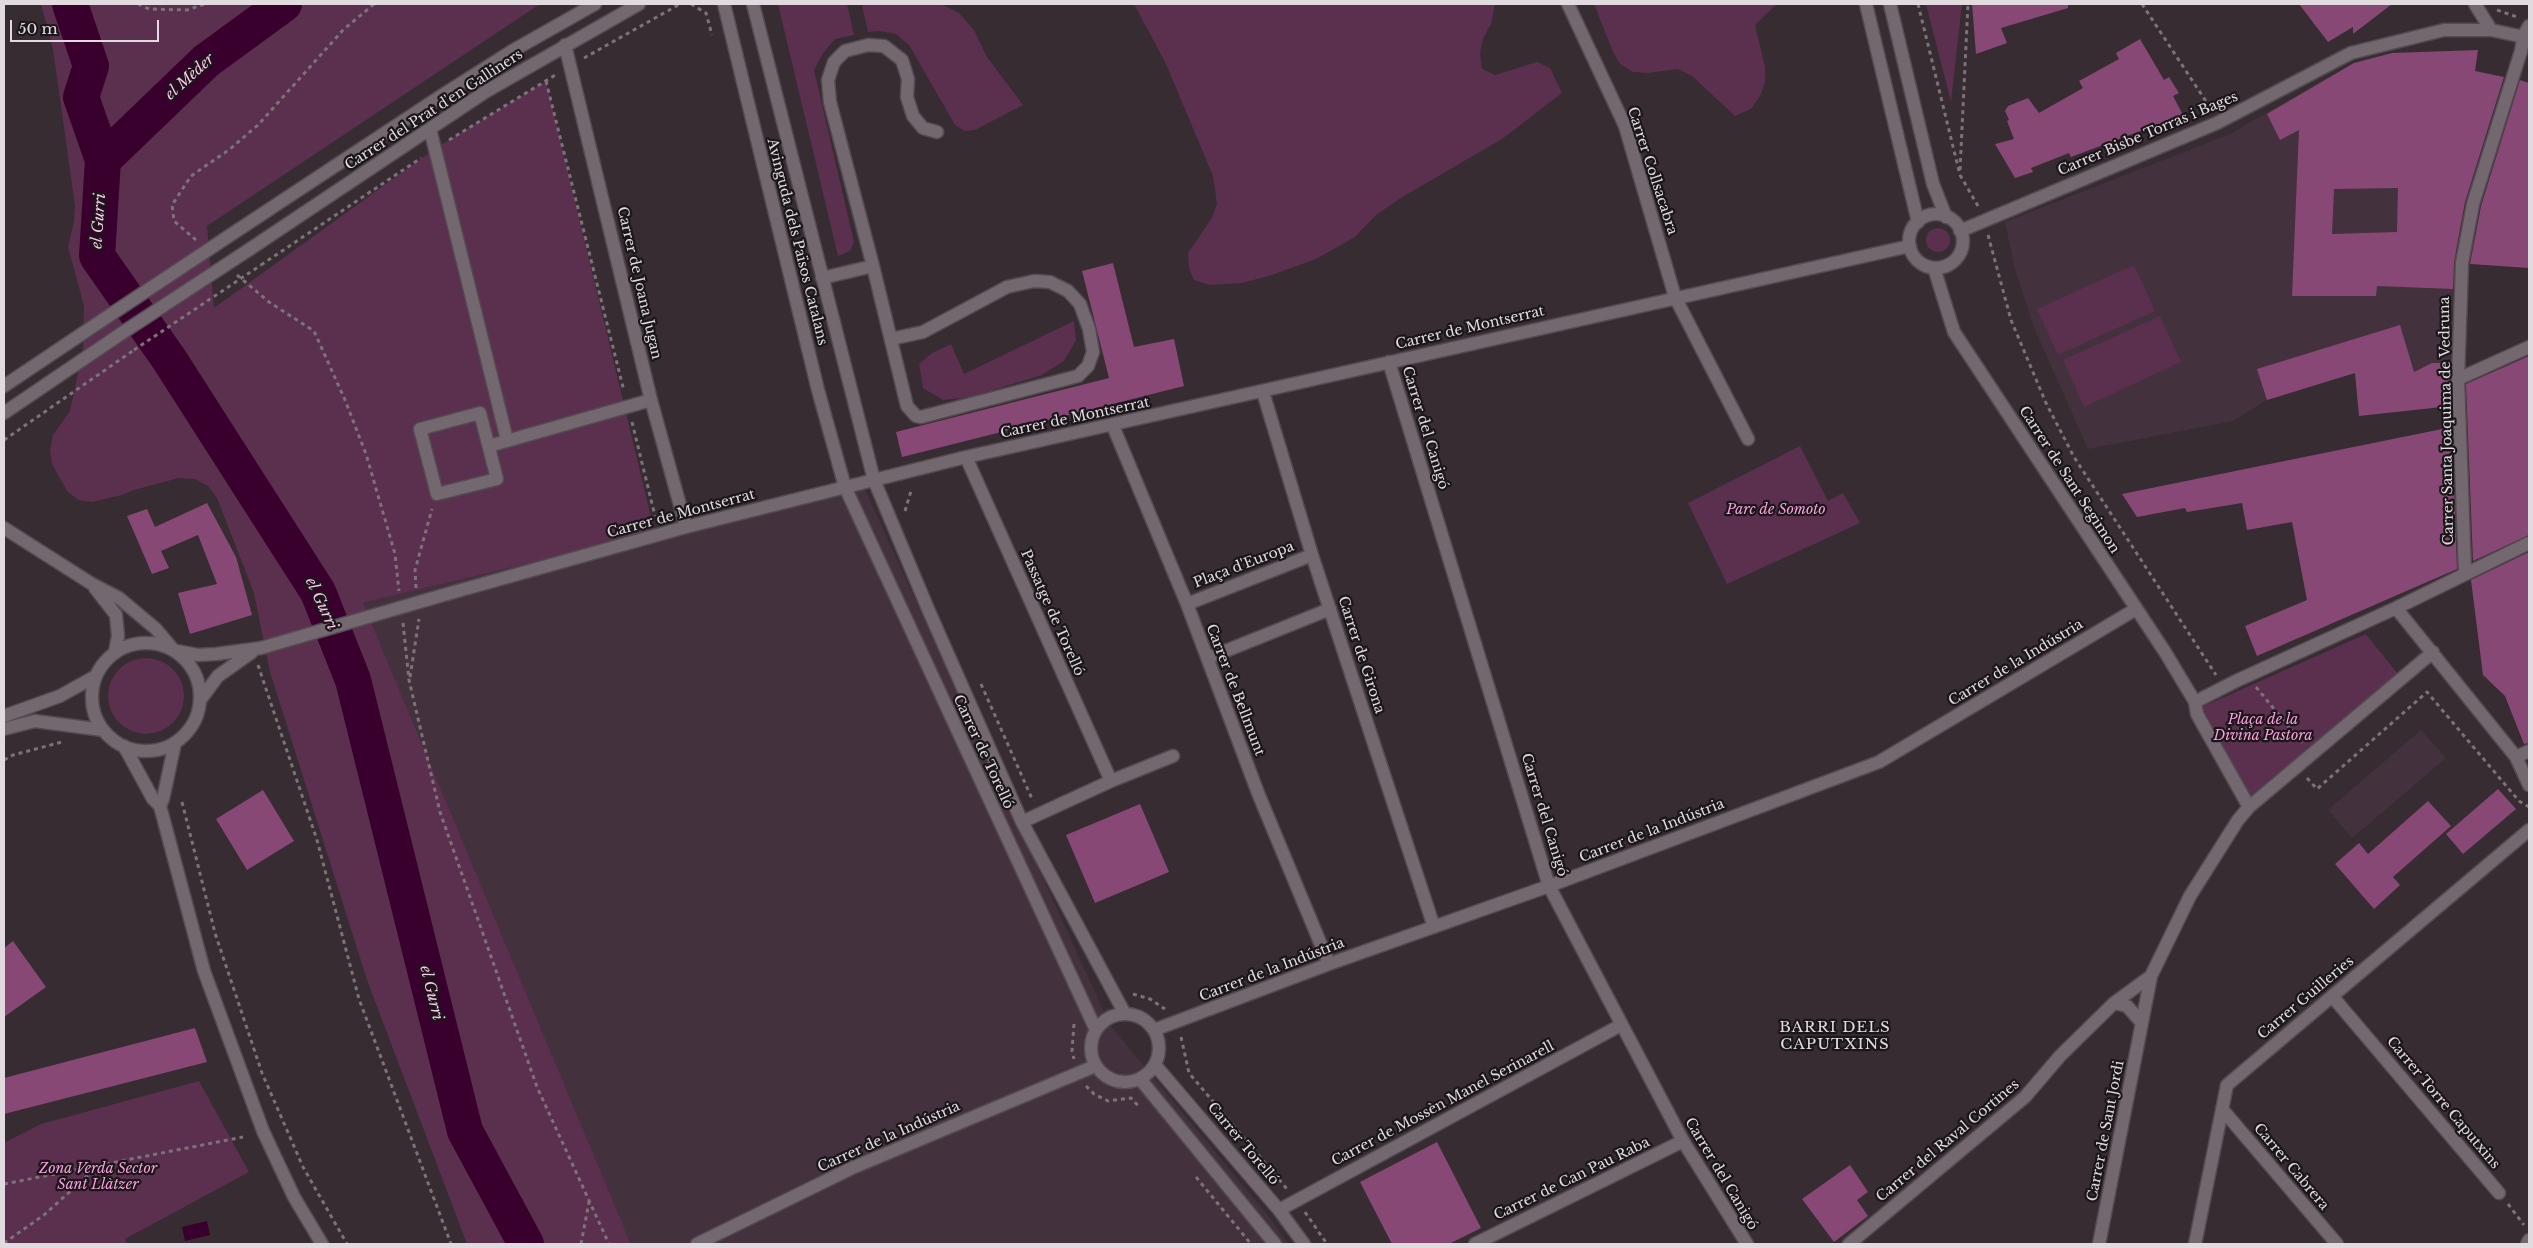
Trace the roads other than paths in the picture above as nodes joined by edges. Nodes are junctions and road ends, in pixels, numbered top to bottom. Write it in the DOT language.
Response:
graph roads {
  1 [pos="595,4"];
  2 [pos="638,4"];
  3 [pos="724,4"];
  4 [pos="753,4"];
  5 [pos="1568,4"];
  6 [pos="1866,4"];
  7 [pos="1890,4"];
  8 [pos="2475,4"];
  9 [pos="2491,30"];
  10 [pos="2526,30"];
  11 [pos="566,45"];
  12 [pos="430,129"];
  13 [pos="937,132"];
  14 [pos="1946,216"];
  15 [pos="1918,222"];
  16 [pos="1960,231"];
  17 [pos="1910,246"];
  18 [pos="873,266"];
  19 [pos="1934,268"];
  20 [pos="822,278"];
  21 [pos="1675,297"];
  22 [pos="891,340"];
  23 [pos="2529,347"];
  24 [pos="1389,362"];
  25 [pos="2458,379"];
  26 [pos="4,386"];
  27 [pos="1263,392"];
  28 [pos="652,400"];
  29 [pos="4,413"];
  30 [pos="1113,426"];
  31 [pos="1748,439"];
  32 [pos="507,440"];
  33 [pos="488,446"];
  34 [pos="966,457"];
  35 [pos="874,480"];
  36 [pos="845,487"];
  37 [pos="686,527"];
  38 [pos="4,528"];
  39 [pos="2529,543"];
  40 [pos="1312,555"];
  41 [pos="2465,573"];
  42 [pos="92,584"];
  43 [pos="1187,604"];
  44 [pos="2396,608"];
  45 [pos="1330,609"];
  46 [pos="2136,609"];
  47 [pos="258,649"];
  48 [pos="174,650"];
  49 [pos="115,652"];
  50 [pos="2433,652"];
  51 [pos="1208,658"];
  52 [pos="96,676"];
  53 [pos="201,699"];
  54 [pos="2195,702"];
  55 [pos="4,716"];
  56 [pos="4,729"];
  57 [pos="103,730"];
  58 [pos="175,743"];
  59 [pos="124,746"];
  60 [pos="2529,751"];
  61 [pos="1173,756"];
  62 [pos="2516,758"];
  63 [pos="1111,781"];
  64 [pos="2529,785"];
  65 [pos="160,806"];
  66 [pos="2249,807"];
  67 [pos="1022,822"];
  68 [pos="2529,830"];
  69 [pos="1549,886"];
  70 [pos="1434,927"];
  71 [pos="1329,964"];
  72 [pos="2151,976"];
  73 [pos="2332,996"];
  74 [pos="2114,1003"];
  75 [pos="1125,1014"];
  76 [pos="2142,1023"];
  77 [pos="1621,1025"];
  78 [pos="1096,1030"];
  79 [pos="1154,1030"];
  80 [pos="1155,1065"];
  81 [pos="1095,1066"];
  82 [pos="1140,1079"];
  83 [pos="2222,1109"];
  84 [pos="1683,1141"];
  85 [pos="2499,1193"];
  86 [pos="1279,1210"];
  87 [pos="2529,1240"];
  88 [pos="322,1244"];
  89 [pos="697,1244"];
  90 [pos="1275,1244"];
  91 [pos="1304,1244"];
  92 [pos="1475,1244"];
  93 [pos="1747,1244"];
  94 [pos="1849,1244"];
  95 [pos="2099,1244"];
  96 [pos="2195,1244"];
  97 [pos="2337,1244"];
  98 [pos="2527,1244"];
  1 -- 26 [label="street, Carrer del Prat d'en Galliners, bridge"];
  2 -- 11 [label="street, Carrer del Prat d'en Galliners"];
  3 -- 36 [label="street, Avinguda dels Països Catalans"];
  4 -- 20 [label="street, Avinguda dels Països Catalans"];
  5 -- 21 [label="street, Carrer Collsacabra"];
  6 -- 15 [label="street"];
  7 -- 14 [label="street"];
  8 -- 9 [label="street"];
  9 -- 10 [label="street, Carrer Bisbe Torras i Bages"];
  9 -- 16 [label="street, Carrer Bisbe Torras i Bages"];
  10 -- 25 [label="street, Carrer Santa Joaquima de Vedruna"];
  11 -- 12 [label="street, Carrer del Prat d'en Galliners"];
  11 -- 28 [label="street, Carrer de Joana Jugan"];
  12 -- 29 [label="street, Carrer del Prat d'en Galliners, bridge"];
  12 -- 32 [label="street"];
  13 -- 18 [label="street"];
  14 -- 15 [label="street"];
  14 -- 16 [label="street"];
  15 -- 17 [label="street"];
  16 -- 19 [label="street"];
  17 -- 19 [label="street"];
  17 -- 21 [label="street, Carrer de Montserrat"];
  18 -- 20 [label="street"];
  18 -- 22 [label="street"];
  19 -- 46 [label="street, Carrer de Sant Segimon"];
  20 -- 35 [label="street, Avinguda dels Països Catalans"];
  21 -- 24 [label="street, Carrer de Montserrat"];
  21 -- 31 [label="street, Carrer Collsacabra"];
  22 -- 22 [label="street"];
  23 -- 25 [label="street"];
  24 -- 27 [label="street, Carrer de Montserrat"];
  24 -- 69 [label="street, Carrer del Canigó"];
  25 -- 41 [label="street, Carrer Santa Joaquima de Vedruna"];
  27 -- 30 [label="street, Carrer de Montserrat"];
  27 -- 40 [label="street, Carrer de Girona"];
  28 -- 32 [label="street"];
  28 -- 37 [label="street, Carrer de Joana Jugan"];
  30 -- 34 [label="street, Carrer de Montserrat"];
  30 -- 43 [label="street, Carrer de Bellmunt"];
  32 -- 33 [label="street"];
  33 -- 33 [label="street"];
  34 -- 35 [label="street, Carrer de Montserrat"];
  34 -- 63 [label="street, Passatge de Torelló"];
  35 -- 36 [label="street, Carrer de Montserrat"];
  35 -- 67 [label="street, Carrer de Torelló"];
  36 -- 37 [label="street, Carrer de Montserrat"];
  36 -- 78 [label="street, Carrer de Torelló"];
  37 -- 47 [label="street, Carrer de Montserrat, bridge"];
  38 -- 42 [label="street"];
  39 -- 41 [label="street"];
  40 -- 43 [label="street, Plaça d'Europa"];
  40 -- 45 [label="street, Carrer de Girona"];
  41 -- 44 [label="street"];
  42 -- 48 [label="street"];
  42 -- 49 [label="street"];
  43 -- 51 [label="street, Carrer de Bellmunt"];
  44 -- 50 [label="street"];
  44 -- 54 [label="street"];
  45 -- 51 [label="street"];
  45 -- 70 [label="street, Carrer de Girona"];
  46 -- 54 [label="street, Carrer de Sant Segimon"];
  46 -- 69 [label="street, Carrer de la Indústria"];
  47 -- 48 [label="street, Carrer de Montserrat"];
  47 -- 53 [label="street, Carrer de Montserrat"];
  48 -- 49 [label="street"];
  48 -- 53 [label="street"];
  49 -- 52 [label="street"];
  50 -- 62 [label="street"];
  50 -- 66 [label="street"];
  51 -- 71 [label="street, Carrer de Bellmunt"];
  52 -- 55 [label="street"];
  52 -- 57 [label="street"];
  53 -- 58 [label="street"];
  54 -- 66 [label="street"];
  56 -- 57 [label="street"];
  57 -- 59 [label="street"];
  58 -- 59 [label="street"];
  58 -- 65 [label="street"];
  59 -- 65 [label="street"];
  60 -- 62 [label="street"];
  61 -- 63 [label="street"];
  62 -- 64 [label="street"];
  63 -- 67 [label="street"];
  65 -- 88 [label="street"];
  66 -- 72 [label="street, Carrer de Sant Jordi"];
  67 -- 75 [label="street, Carrer de Torelló"];
  68 -- 73 [label="street, Carrer Guilleries"];
  69 -- 70 [label="street, Carrer de la Indústria"];
  69 -- 77 [label="street, Carrer del Canigó"];
  70 -- 71 [label="street, Carrer de la Indústria"];
  71 -- 79 [label="street, Carrer de la Indústria"];
  72 -- 74 [label="street, Carrer del Raval Cortines"];
  72 -- 76 [label="street, Carrer de Sant Jordi"];
  73 -- 83 [label="street, Carrer Guilleries"];
  73 -- 85 [label="street, Carrer Torre Caputxins"];
  74 -- 76 [label="street"];
  74 -- 94 [label="street, Carrer del Raval Cortines"];
  75 -- 78 [label="street"];
  75 -- 79 [label="street"];
  76 -- 95 [label="street, Carrer de Sant Jordi"];
  77 -- 84 [label="street, Carrer del Canigó"];
  77 -- 86 [label="street, Carrer de Mossèn Manel Serinarell"];
  78 -- 81 [label="street"];
  79 -- 80 [label="street"];
  80 -- 82 [label="street"];
  80 -- 86 [label="street, Carrer Torelló"];
  81 -- 82 [label="street"];
  81 -- 89 [label="street, Carrer de la Indústria"];
  82 -- 90 [label="street"];
  83 -- 96 [label="street, Carrer Guilleries"];
  83 -- 97 [label="street, Carrer Cabrera"];
  84 -- 92 [label="street, Carrer de Can Pau Raba"];
  84 -- 93 [label="street, Carrer del Canigó"];
  86 -- 91 [label="street, Carrer Torelló"];
  87 -- 98 [label="street"];
}
